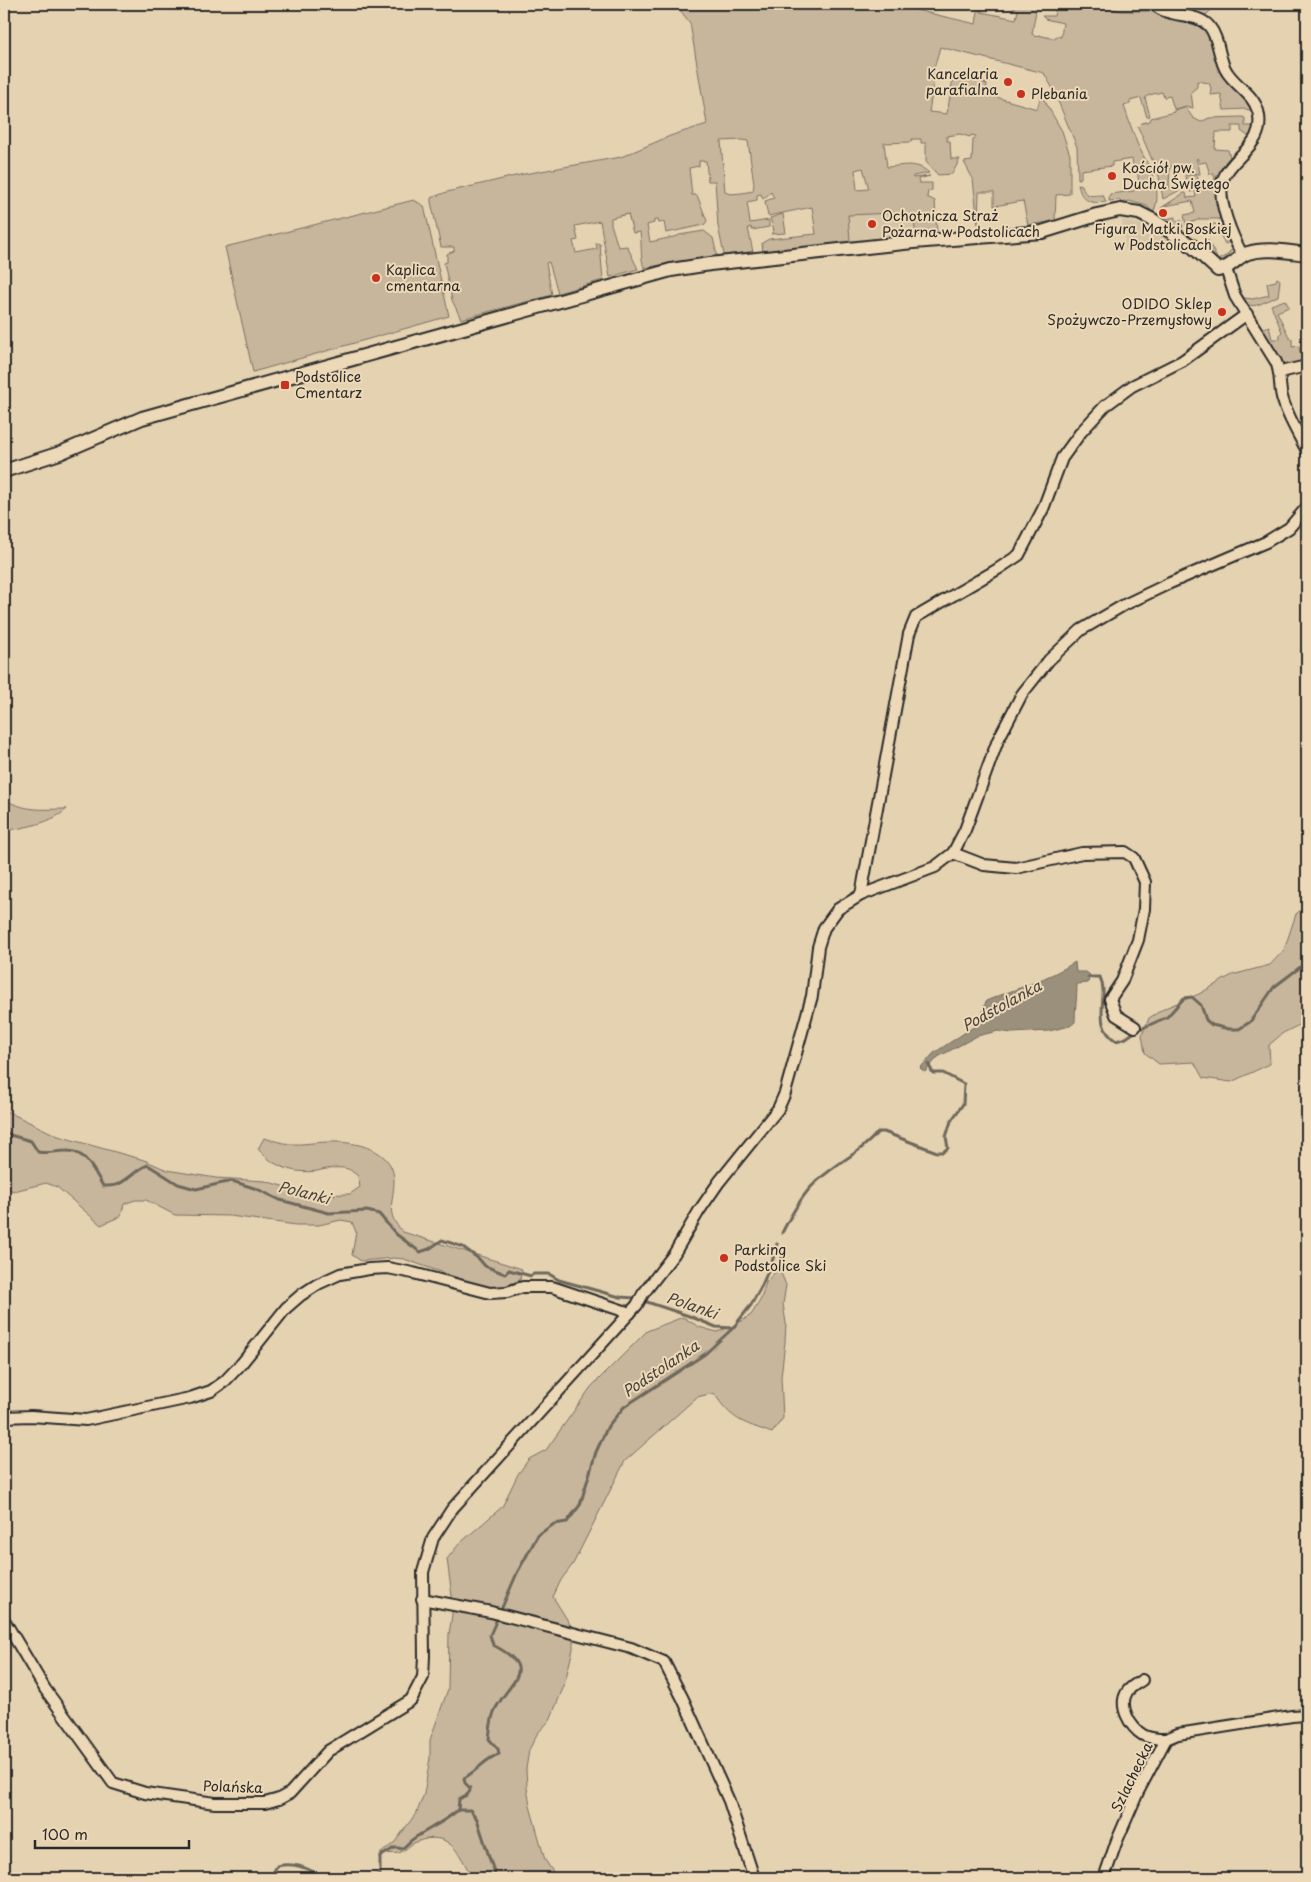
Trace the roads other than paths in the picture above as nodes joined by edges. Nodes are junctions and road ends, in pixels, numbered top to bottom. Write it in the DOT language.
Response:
graph roads {
  1 [pos="1154,4"];
  2 [pos="1307,254"];
  3 [pos="1243,256"];
  4 [pos="1226,269"];
  5 [pos="1246,314"];
  6 [pos="1307,366"];
  7 [pos="1280,372"];
  8 [pos="1307,451"];
  9 [pos="4,471"];
  10 [pos="1307,507"];
  11 [pos="953,853"];
  12 [pos="861,895"];
  13 [pos="1135,1027"];
  14 [pos="630,1314"];
  15 [pos="4,1418"];
  16 [pos="422,1599"];
  17 [pos="4,1620"];
  18 [pos="1142,1680"];
  19 [pos="1307,1715"];
  20 [pos="1166,1739"];
  21 [pos="754,1878"];
  22 [pos="1104,1878"];
  1 -- 3 [label="street"];
  2 -- 3 [label="street"];
  3 -- 4 [label="street"];
  4 -- 5 [label="street"];
  4 -- 9 [label="street"];
  5 -- 7 [label="street"];
  5 -- 12 [label="street"];
  6 -- 7 [label="street"];
  7 -- 8 [label="street"];
  10 -- 11 [label="street"];
  11 -- 12 [label="street, Polańska"];
  11 -- 13 [label="street"];
  12 -- 14 [label="street, Polańska"];
  14 -- 15 [label="street"];
  14 -- 16 [label="street, Polańska"];
  16 -- 17 [label="street, Polańska"];
  16 -- 21 [label="street"];
  18 -- 20 [label="street"];
  19 -- 20 [label="street, Szlachecka"];
  20 -- 22 [label="street, Szlachecka"];
}
